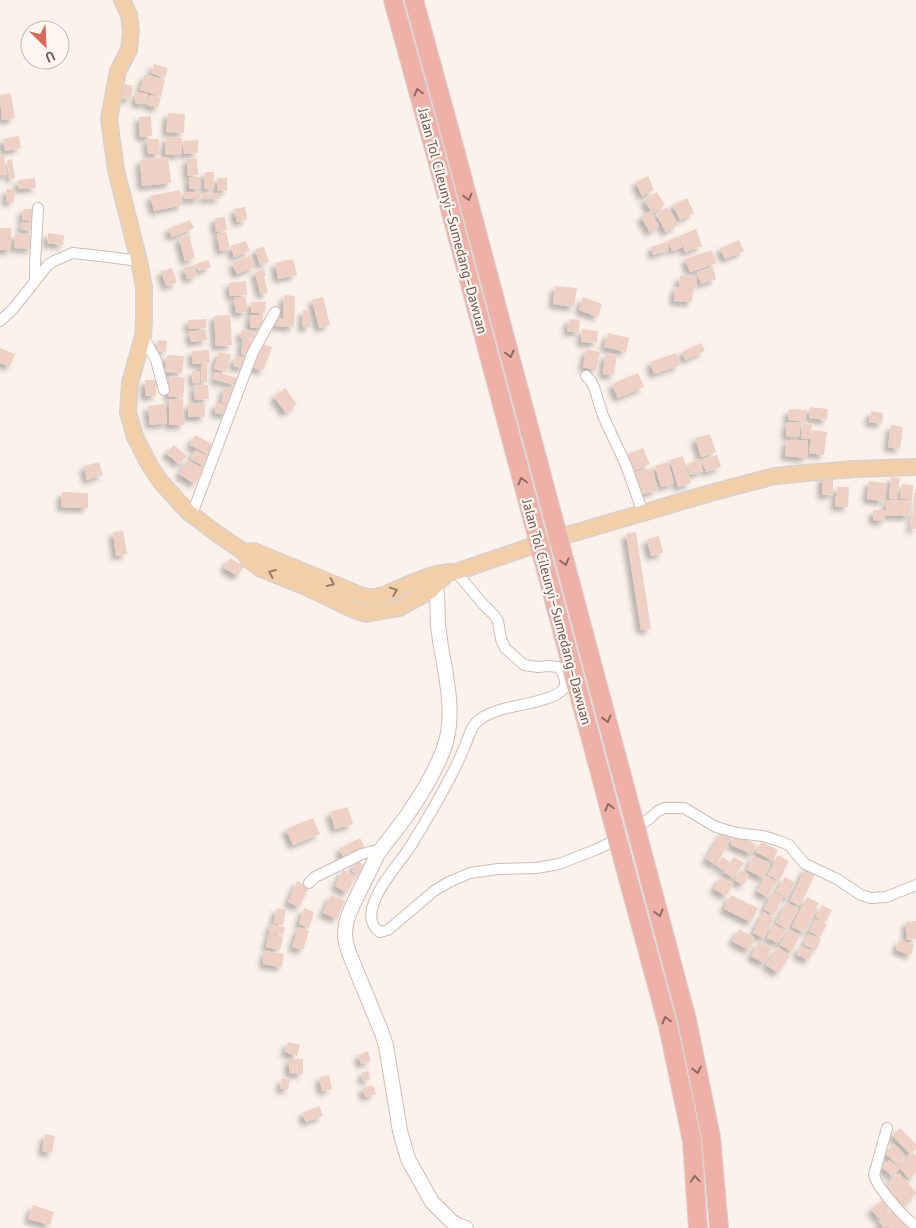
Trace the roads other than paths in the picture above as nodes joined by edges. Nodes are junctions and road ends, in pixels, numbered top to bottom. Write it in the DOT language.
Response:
graph roads {
  1 [pos="122,0"];
  2 [pos="393,0"];
  3 [pos="414,0"];
  4 [pos="38,208"];
  5 [pos="139,262"];
  6 [pos="35,280"];
  7 [pos="275,312"];
  8 [pos="0,321"];
  9 [pos="142,336"];
  10 [pos="586,376"];
  11 [pos="164,390"];
  12 [pos="916,467"];
  13 [pos="643,513"];
  14 [pos="192,514"];
  15 [pos="453,572"];
  16 [pos="307,580"];
  17 [pos="434,580"];
  18 [pos="379,853"];
  19 [pos="309,883"];
  20 [pos="916,885"];
  21 [pos="887,1128"];
  22 [pos="916,1226"];
  23 [pos="466,1228"];
  24 [pos="698,1228"];
  25 [pos="718,1228"];
  1 -- 5 [label="main road"];
  24 -- 2 [label="highway, Jalan Tol Cileunyi–Sumedang–Dawuan, one-way, bridge"];
  3 -- 25 [label="highway, Jalan Tol Cileunyi–Sumedang–Dawuan, one-way, bridge"];
  4 -- 6 [label="street"];
  5 -- 6 [label="street"];
  5 -- 9 [label="main road"];
  6 -- 8 [label="street"];
  7 -- 14 [label="street"];
  9 -- 11 [label="street"];
  9 -- 14 [label="main road"];
  10 -- 13 [label="street"];
  12 -- 13 [label="main road"];
  13 -- 15 [label="main road"];
  14 -- 16 [label="main road"];
  15 -- 17 [label="main road"];
  15 -- 20 [label="street"];
  16 -- 17 [label="main road, one-way"];
  16 -- 17 [label="main road"];
  17 -- 18 [label="street"];
  18 -- 19 [label="street"];
  18 -- 23 [label="street"];
  21 -- 22 [label="street"];
}
